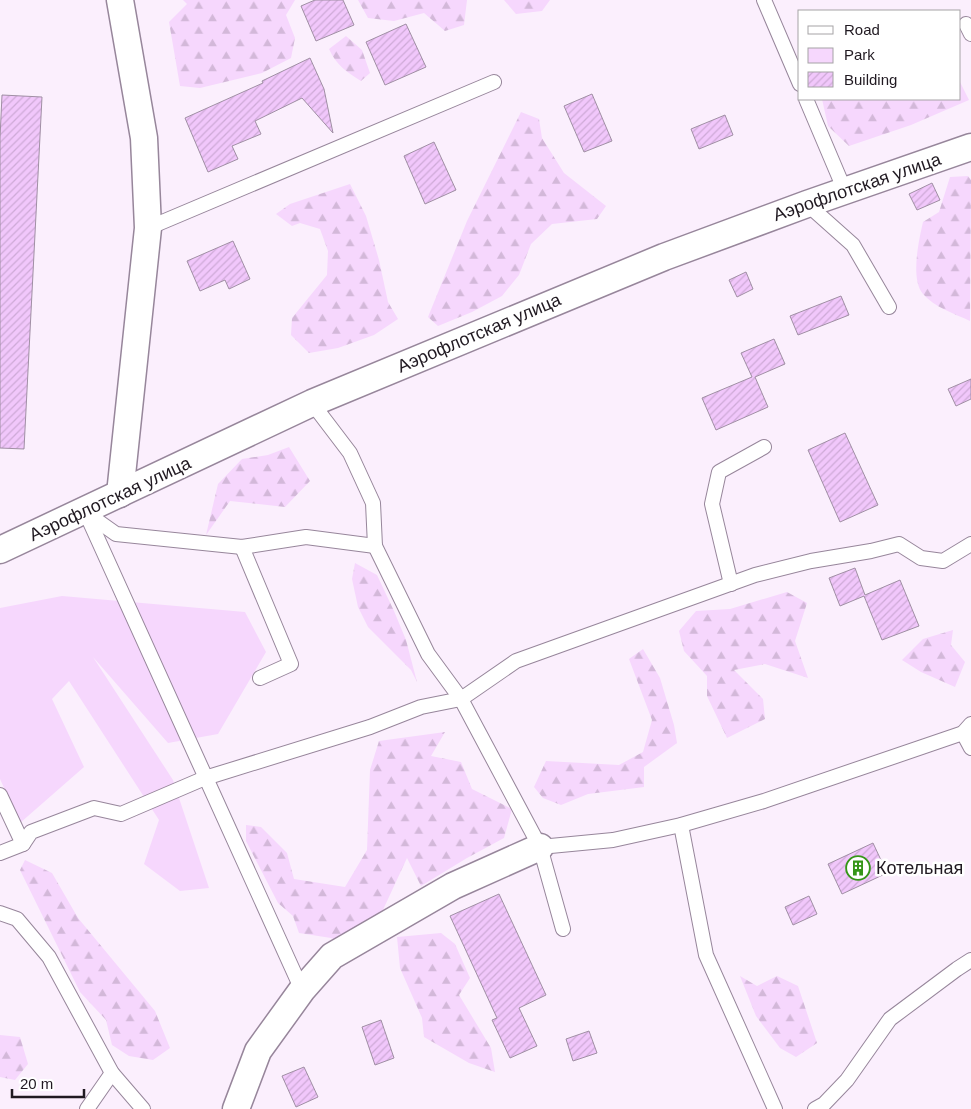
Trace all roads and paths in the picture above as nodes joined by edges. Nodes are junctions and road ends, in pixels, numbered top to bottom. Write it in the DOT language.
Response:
graph roads {
  1 [pos="120,0"];
  2 [pos="764,0"];
  3 [pos="798,79"];
  4 [pos="494,82"];
  5 [pos="806,100"];
  6 [pos="971,147"];
  7 [pos="846,191"];
  8 [pos="807,204"];
  9 [pos="148,228"];
  10 [pos="889,307"];
  11 [pos="312,403"];
  12 [pos="764,447"];
  13 [pos="120,494"];
  14 [pos="85,511"];
  15 [pos="971,544"];
  16 [pos="242,546"];
  17 [pos="375,546"];
  18 [pos="0,550"];
  19 [pos="731,584"];
  20 [pos="260,678"];
  21 [pos="461,699"];
  22 [pos="967,728"];
  23 [pos="971,748"];
  24 [pos="206,778"];
  25 [pos="0,795"];
  26 [pos="681,825"];
  27 [pos="23,844"];
  28 [pos="540,847"];
  29 [pos="0,853"];
  30 [pos="0,913"];
  31 [pos="563,930"];
  32 [pos="971,960"];
  33 [pos="302,990"];
  34 [pos="112,1073"];
  35 [pos="87,1109"];
  36 [pos="143,1109"];
  37 [pos="236,1109"];
  38 [pos="775,1109"];
  39 [pos="815,1109"];
  1 -- 9 [label="street"];
  2 -- 3 [label="lane"];
  4 -- 9 [label="lane"];
  5 -- 7 [label="lane"];
  6 -- 7 [label="street, Аэрофлотская улица"];
  7 -- 8 [label="street, Аэрофлотская улица"];
  8 -- 10 [label="lane"];
  8 -- 11 [label="street, Аэрофлотская улица"];
  9 -- 13 [label="street"];
  11 -- 13 [label="street, Аэрофлотская улица"];
  11 -- 17 [label="lane"];
  12 -- 19 [label="lane"];
  13 -- 14 [label="street, Аэрофлотская улица"];
  14 -- 16 [label="lane"];
  14 -- 18 [label="street, Аэрофлотская улица"];
  14 -- 24 [label="lane"];
  15 -- 19 [label="lane"];
  16 -- 17 [label="lane"];
  16 -- 20 [label="lane"];
  17 -- 21 [label="lane"];
  19 -- 21 [label="lane"];
  21 -- 24 [label="lane"];
  21 -- 28 [label="lane"];
  22 -- 23 [label="lane"];
  22 -- 26 [label="lane"];
  24 -- 27 [label="lane"];
  24 -- 33 [label="lane"];
  25 -- 27 [label="lane"];
  26 -- 28 [label="lane"];
  26 -- 38 [label="lane"];
  27 -- 29 [label="lane"];
  28 -- 31 [label="lane"];
  28 -- 33 [label="street"];
  30 -- 34 [label="lane"];
  32 -- 39 [label="lane"];
  33 -- 37 [label="street"];
  34 -- 35 [label="lane"];
  34 -- 36 [label="lane"];
}
